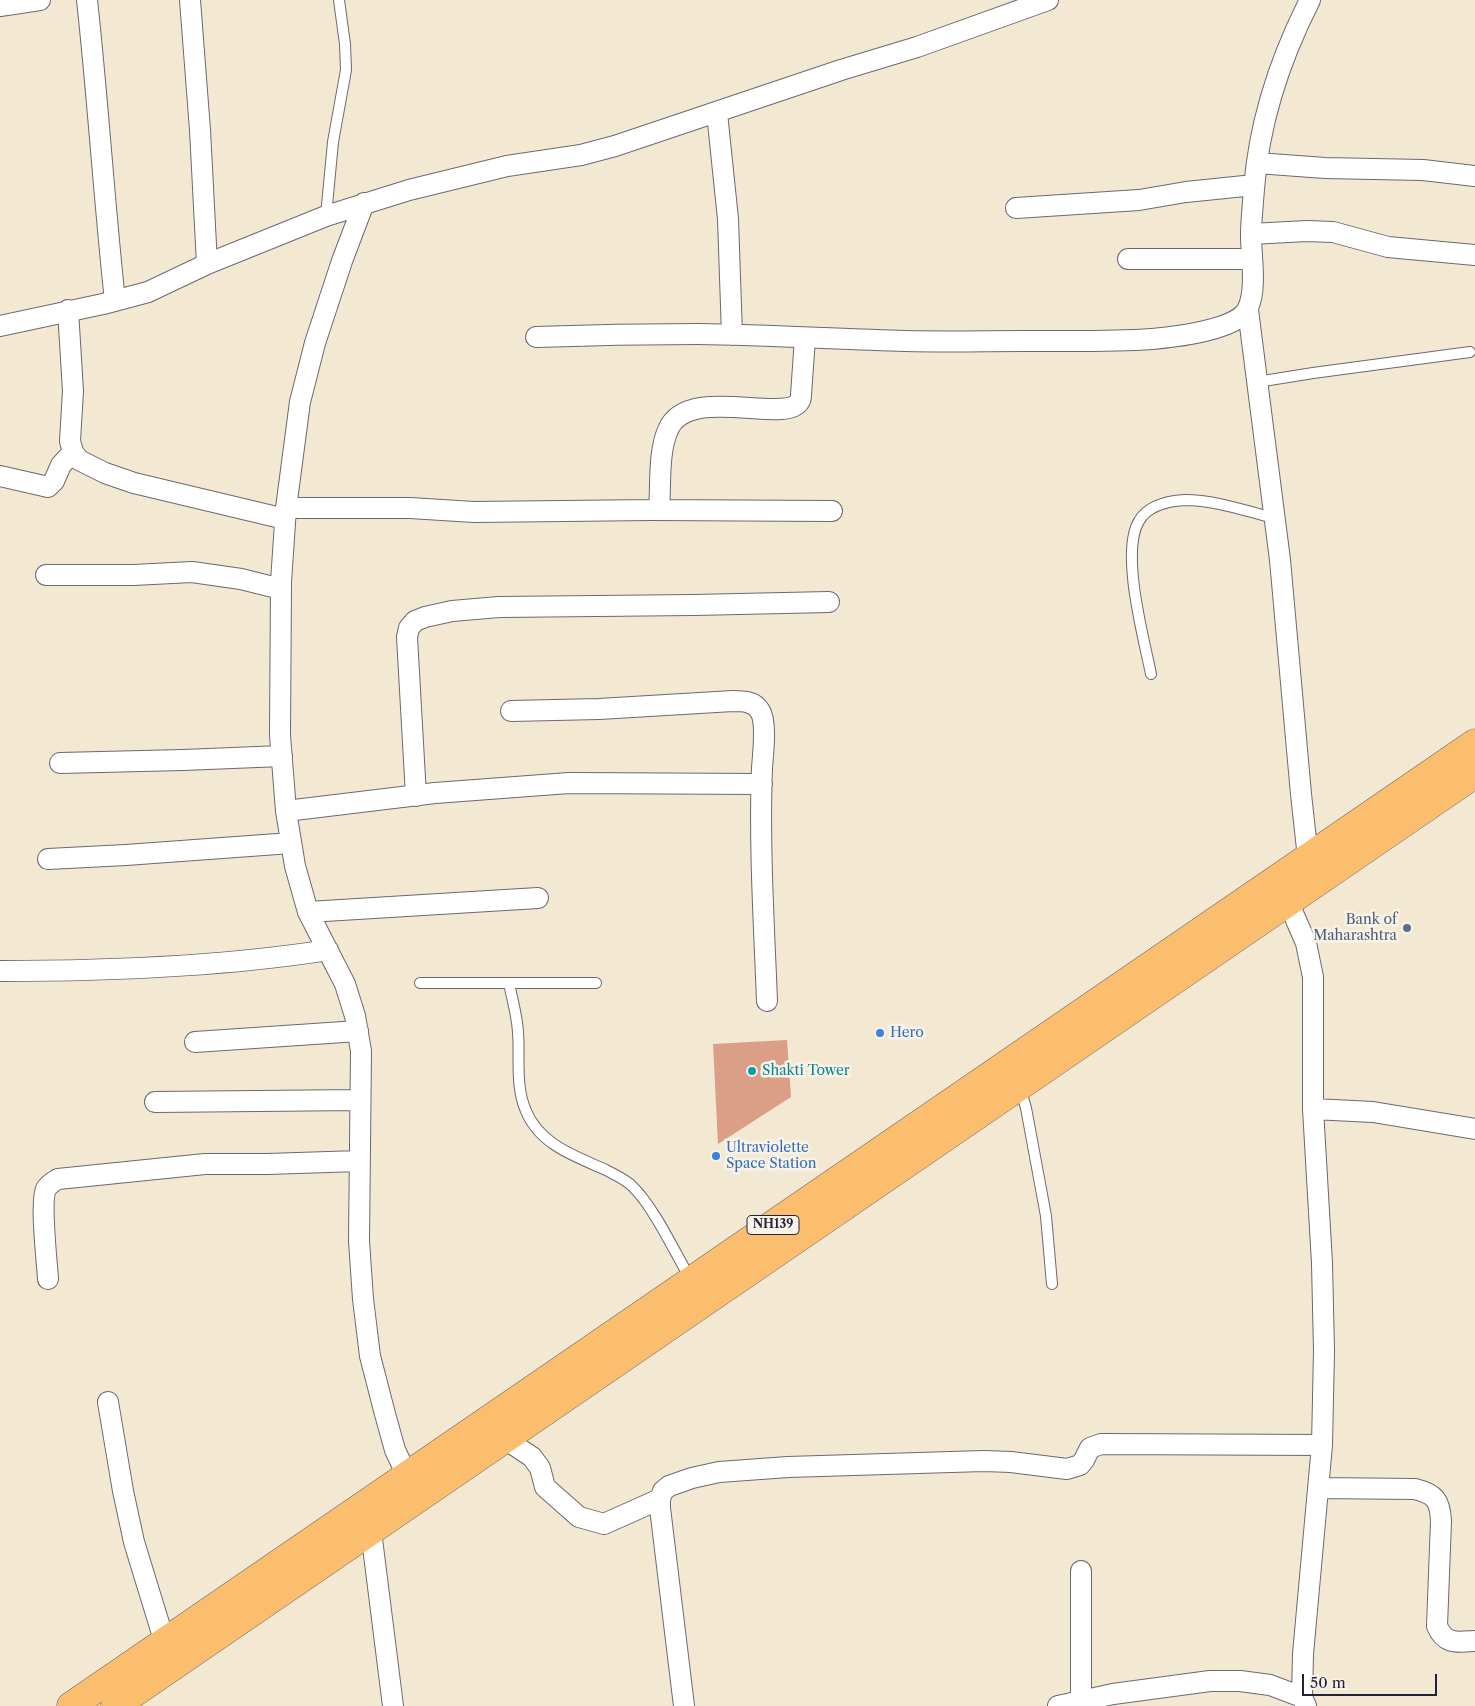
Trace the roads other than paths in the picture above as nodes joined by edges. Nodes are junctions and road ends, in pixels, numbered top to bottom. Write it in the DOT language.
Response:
graph roads {
  1 [pos="40,0"];
  2 [pos="87,0"];
  3 [pos="190,0"];
  4 [pos="339,0"];
  5 [pos="1048,0"];
  6 [pos="1310,0"];
  7 [pos="0,6"];
  8 [pos="717,112"];
  9 [pos="1257,163"];
  10 [pos="1475,176"];
  11 [pos="1254,186"];
  12 [pos="364,203"];
  13 [pos="1016,208"];
  14 [pos="326,216"];
  15 [pos="1251,234"];
  16 [pos="1475,256"];
  17 [pos="1128,259"];
  18 [pos="1252,259"];
  19 [pos="207,264"];
  20 [pos="115,301"];
  21 [pos="68,310"];
  22 [pos="1248,310"];
  23 [pos="0,326"];
  24 [pos="732,335"];
  25 [pos="536,337"];
  26 [pos="805,338"];
  27 [pos="1470,352"];
  28 [pos="1257,382"];
  29 [pos="72,452"];
  30 [pos="0,476"];
  31 [pos="659,510"];
  32 [pos="832,511"];
  33 [pos="285,513"];
  34 [pos="1274,518"];
  35 [pos="46,575"];
  36 [pos="281,588"];
  37 [pos="829,602"];
  38 [pos="1150,674"];
  39 [pos="511,711"];
  40 [pos="1475,743"];
  41 [pos="282,756"];
  42 [pos="60,763"];
  43 [pos="1475,774"];
  44 [pos="762,784"];
  45 [pos="416,796"];
  46 [pos="286,811"];
  47 [pos="291,843"];
  48 [pos="1308,858"];
  49 [pos="48,859"];
  50 [pos="1284,890"];
  51 [pos="538,898"];
  52 [pos="308,912"];
  53 [pos="328,950"];
  54 [pos="0,971"];
  55 [pos="420,983"];
  56 [pos="508,983"];
  57 [pos="596,983"];
  58 [pos="767,1001"];
  59 [pos="358,1031"];
  60 [pos="195,1042"];
  61 [pos="1015,1074"];
  62 [pos="360,1100"];
  63 [pos="155,1102"];
  64 [pos="1313,1109"];
  65 [pos="1475,1129"];
  66 [pos="359,1161"];
  67 [pos="48,1279"];
  68 [pos="691,1281"];
  69 [pos="1052,1284"];
  70 [pos="108,1402"];
  71 [pos="505,1440"];
  72 [pos="1322,1445"];
  73 [pos="407,1475"];
  74 [pos="1318,1488"];
  75 [pos="419,1499"];
  76 [pos="660,1499"];
  77 [pos="371,1531"];
  78 [pos="1081,1570"];
  79 [pos="1475,1641"];
  80 [pos="169,1655"];
  81 [pos="1081,1700"];
  82 [pos="1304,1701"];
  83 [pos="71,1706"];
  84 [pos="115,1706"];
  85 [pos="393,1706"];
  86 [pos="684,1706"];
  87 [pos="1060,1706"];
  1 -- 7 [label="street"];
  2 -- 20 [label="street"];
  3 -- 19 [label="street"];
  4 -- 14 [label="lane"];
  5 -- 8 [label="street"];
  6 -- 9 [label="street"];
  8 -- 12 [label="street"];
  8 -- 24 [label="street"];
  9 -- 10 [label="street"];
  9 -- 11 [label="street"];
  11 -- 13 [label="street"];
  11 -- 15 [label="street"];
  12 -- 14 [label="street"];
  12 -- 33 [label="street"];
  14 -- 19 [label="street"];
  15 -- 16 [label="street"];
  15 -- 18 [label="street"];
  17 -- 18 [label="street"];
  18 -- 22 [label="street"];
  19 -- 20 [label="street"];
  20 -- 21 [label="street"];
  21 -- 23 [label="street"];
  21 -- 29 [label="street"];
  22 -- 26 [label="street"];
  22 -- 28 [label="street"];
  24 -- 25 [label="street"];
  24 -- 26 [label="street"];
  26 -- 31 [label="street"];
  27 -- 28 [label="lane"];
  28 -- 34 [label="street"];
  29 -- 30 [label="street"];
  29 -- 33 [label="street"];
  31 -- 32 [label="street"];
  31 -- 33 [label="street"];
  33 -- 36 [label="street"];
  34 -- 38 [label="lane"];
  34 -- 48 [label="street"];
  35 -- 36 [label="street"];
  36 -- 41 [label="street"];
  37 -- 45 [label="street"];
  39 -- 44 [label="street"];
  40 -- 48 [label="highway, NH139"];
  41 -- 42 [label="street"];
  41 -- 46 [label="street"];
  43 -- 50 [label="highway, NH139"];
  44 -- 45 [label="street"];
  44 -- 58 [label="street"];
  45 -- 46 [label="street"];
  46 -- 47 [label="street"];
  47 -- 49 [label="street"];
  47 -- 52 [label="street"];
  48 -- 50 [label="highway, NH139"];
  50 -- 61 [label="highway, NH139"];
  50 -- 64 [label="street"];
  51 -- 52 [label="street"];
  52 -- 53 [label="street"];
  53 -- 54 [label="street"];
  53 -- 59 [label="street"];
  55 -- 56 [label="lane"];
  56 -- 57 [label="lane"];
  56 -- 68 [label="lane"];
  59 -- 60 [label="street"];
  59 -- 62 [label="street"];
  61 -- 68 [label="highway, NH139"];
  61 -- 69 [label="lane"];
  61 -- 71 [label="highway, NH139"];
  62 -- 63 [label="street"];
  62 -- 66 [label="street"];
  64 -- 65 [label="street"];
  64 -- 72 [label="street"];
  66 -- 67 [label="street"];
  66 -- 73 [label="street"];
  68 -- 73 [label="highway, NH139"];
  70 -- 80 [label="street"];
  71 -- 75 [label="highway, NH139"];
  71 -- 76 [label="street"];
  72 -- 74 [label="street"];
  72 -- 76 [label="street"];
  73 -- 75 [label="street"];
  73 -- 80 [label="highway, NH139"];
  74 -- 79 [label="street"];
  74 -- 82 [label="street"];
  75 -- 77 [label="highway, NH139"];
  76 -- 86 [label="street"];
  77 -- 80 [label="highway, NH139"];
  77 -- 85 [label="street"];
  78 -- 81 [label="street"];
  80 -- 83 [label="highway, NH139"];
  80 -- 84 [label="highway, NH139"];
  81 -- 82 [label="street"];
  81 -- 87 [label="street"];
}
